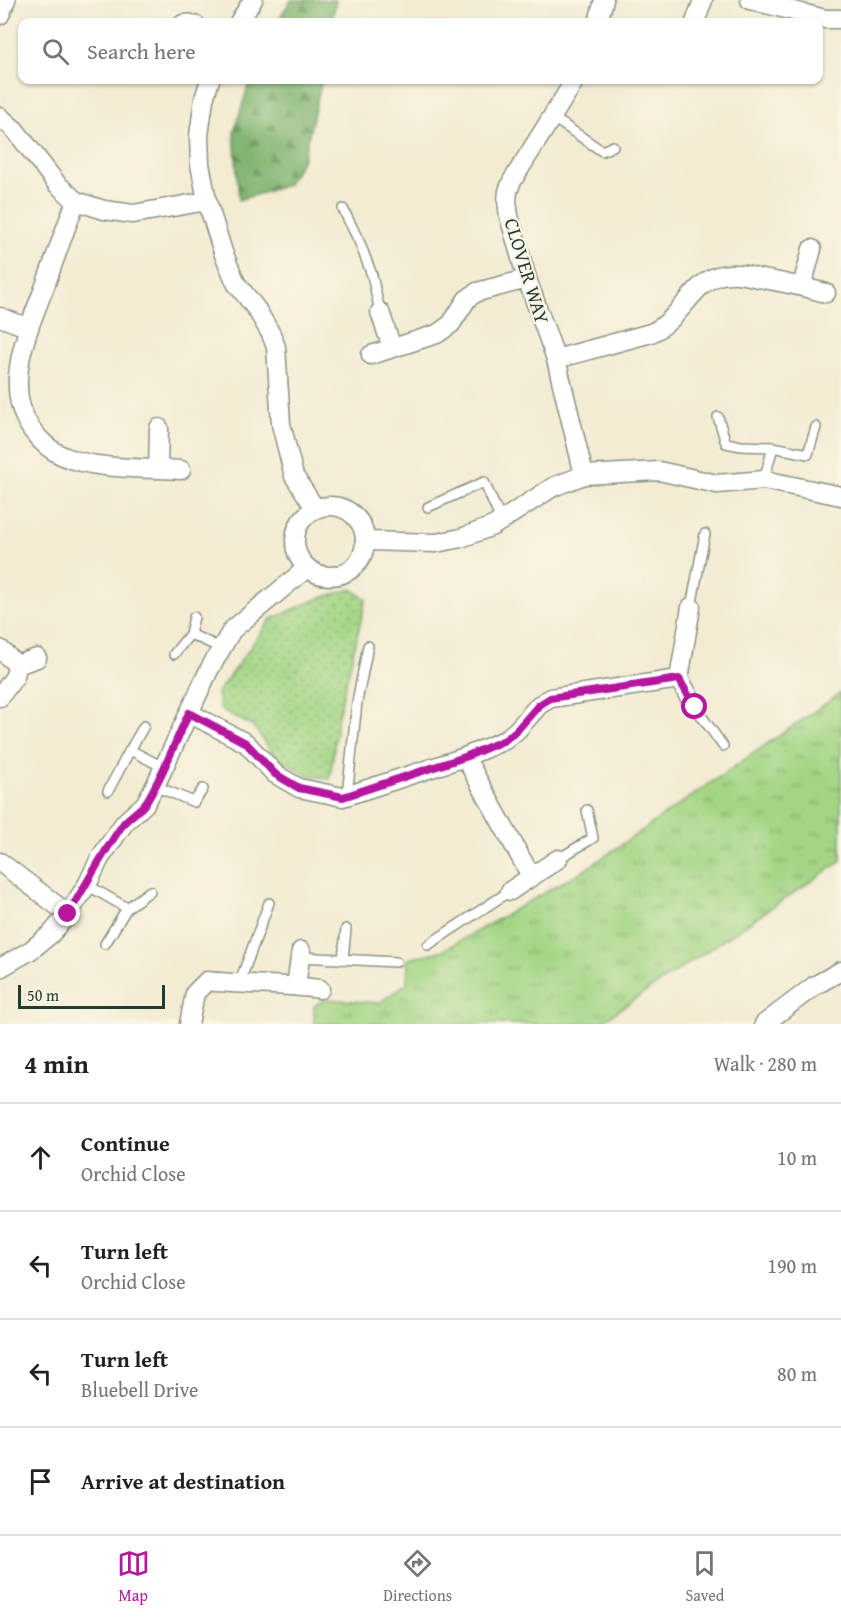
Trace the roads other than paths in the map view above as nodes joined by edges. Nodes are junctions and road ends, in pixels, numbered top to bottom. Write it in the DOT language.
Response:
graph roads {
  1 [pos="6,0"];
  2 [pos="253,0"];
  3 [pos="604,0"];
  4 [pos="703,0"];
  5 [pos="750,0"];
  6 [pos="0,15"];
  7 [pos="242,18"];
  8 [pos="599,18"];
  9 [pos="696,18"];
  10 [pos="821,18"];
  11 [pos="823,18"];
  12 [pos="841,19"];
  13 [pos="209,84"];
  14 [pos="573,84"];
  15 [pos="0,117"];
  16 [pos="552,117"];
  17 [pos="613,146"];
  18 [pos="76,201"];
  19 [pos="207,201"];
  20 [pos="343,209"];
  21 [pos="812,249"];
  22 [pos="527,279"];
  23 [pos="802,286"];
  24 [pos="826,293"];
  25 [pos="380,312"];
  26 [pos="0,316"];
  27 [pos="30,328"];
  28 [pos="392,348"];
  29 [pos="371,355"];
  30 [pos="556,359"];
  31 [pos="718,417"];
  32 [pos="816,427"];
  33 [pos="159,428"];
  34 [pos="773,447"];
  35 [pos="158,468"];
  36 [pos="181,470"];
  37 [pos="584,476"];
  38 [pos="764,480"];
  39 [pos="841,496"];
  40 [pos="428,507"];
  41 [pos="315,508"];
  42 [pos="501,520"];
  43 [pos="705,534"];
  44 [pos="365,541"];
  45 [pos="307,568"];
  46 [pos="691,607"];
  47 [pos="194,617"];
  48 [pos="190,634"];
  49 [pos="368,646"];
  50 [pos="221,648"];
  51 [pos="0,649"];
  52 [pos="174,654"];
  53 [pos="37,658"];
  54 [pos="17,666"];
  55 [pos="679,679"];
  56 [pos="0,698"];
  57 [pos="695,707"];
  58 [pos="189,713"];
  59 [pos="144,726"];
  60 [pos="723,746"];
  61 [pos="130,750"];
  62 [pos="465,757"];
  63 [pos="164,767"];
  64 [pos="155,786"];
  65 [pos="202,789"];
  66 [pos="108,791"];
  67 [pos="347,796"];
  68 [pos="588,810"];
  69 [pos="558,859"];
  70 [pos="0,862"];
  71 [pos="531,876"];
  72 [pos="87,885"];
  73 [pos="150,891"];
  74 [pos="510,891"];
  75 [pos="269,903"];
  76 [pos="127,908"];
  77 [pos="68,914"];
  78 [pos="346,929"];
  79 [pos="105,944"];
  80 [pos="428,945"];
  81 [pos="300,954"];
  82 [pos="343,959"];
  83 [pos="396,962"];
  84 [pos="0,968"];
  85 [pos="841,971"];
  86 [pos="239,984"];
  87 [pos="296,986"];
  88 [pos="320,989"];
  89 [pos="189,1024"];
  90 [pos="764,1024"];
  1 -- 6 [label="street"];
  2 -- 7 [label="street"];
  3 -- 8 [label="street"];
  4 -- 9 [label="street"];
  5 -- 10 [label="street"];
  11 -- 12 [label="street"];
  13 -- 19 [label="street"];
  14 -- 16 [label="street, CLOVER WAY"];
  15 -- 18 [label="street"];
  16 -- 17 [label="lane"];
  16 -- 22 [label="street, CLOVER WAY"];
  18 -- 19 [label="street"];
  18 -- 27 [label="street"];
  19 -- 41 [label="street"];
  20 -- 25 [label="lane"];
  21 -- 23 [label="street"];
  22 -- 28 [label="street"];
  22 -- 30 [label="street, CLOVER WAY"];
  23 -- 24 [label="street"];
  23 -- 30 [label="street"];
  25 -- 28 [label="street"];
  26 -- 27 [label="street"];
  27 -- 35 [label="street"];
  28 -- 29 [label="street"];
  30 -- 37 [label="street, CLOVER WAY"];
  31 -- 34 [label="lane"];
  32 -- 34 [label="lane"];
  33 -- 35 [label="street"];
  34 -- 38 [label="lane"];
  35 -- 36 [label="street"];
  37 -- 38 [label="street"];
  37 -- 42 [label="street"];
  38 -- 39 [label="street"];
  40 -- 42 [label="lane"];
  41 -- 44 [label="street"];
  41 -- 45 [label="street"];
  42 -- 44 [label="street"];
  43 -- 46 [label="lane"];
  44 -- 45 [label="street"];
  45 -- 50 [label="street"];
  46 -- 55 [label="street"];
  47 -- 48 [label="lane"];
  48 -- 50 [label="lane"];
  48 -- 52 [label="lane"];
  49 -- 67 [label="lane"];
  50 -- 58 [label="street"];
  51 -- 54 [label="street"];
  53 -- 54 [label="street"];
  54 -- 56 [label="street"];
  55 -- 57 [label="street"];
  55 -- 62 [label="street"];
  57 -- 60 [label="lane"];
  58 -- 63 [label="street"];
  58 -- 67 [label="street"];
  59 -- 61 [label="lane"];
  61 -- 63 [label="lane"];
  61 -- 66 [label="lane"];
  62 -- 67 [label="street"];
  62 -- 71 [label="street"];
  63 -- 64 [label="street"];
  64 -- 65 [label="lane"];
  64 -- 72 [label="street"];
  68 -- 69 [label="lane"];
  69 -- 71 [label="street"];
  70 -- 77 [label="street"];
  71 -- 74 [label="street"];
  72 -- 76 [label="lane"];
  72 -- 77 [label="street"];
  73 -- 76 [label="lane"];
  74 -- 80 [label="lane"];
  75 -- 86 [label="lane"];
  76 -- 79 [label="lane"];
  77 -- 84 [label="street"];
  78 -- 82 [label="lane"];
  81 -- 82 [label="lane"];
  81 -- 87 [label="street"];
  82 -- 83 [label="lane"];
  85 -- 90 [label="street"];
  86 -- 87 [label="street"];
  86 -- 89 [label="street"];
  87 -- 88 [label="street"];
}
